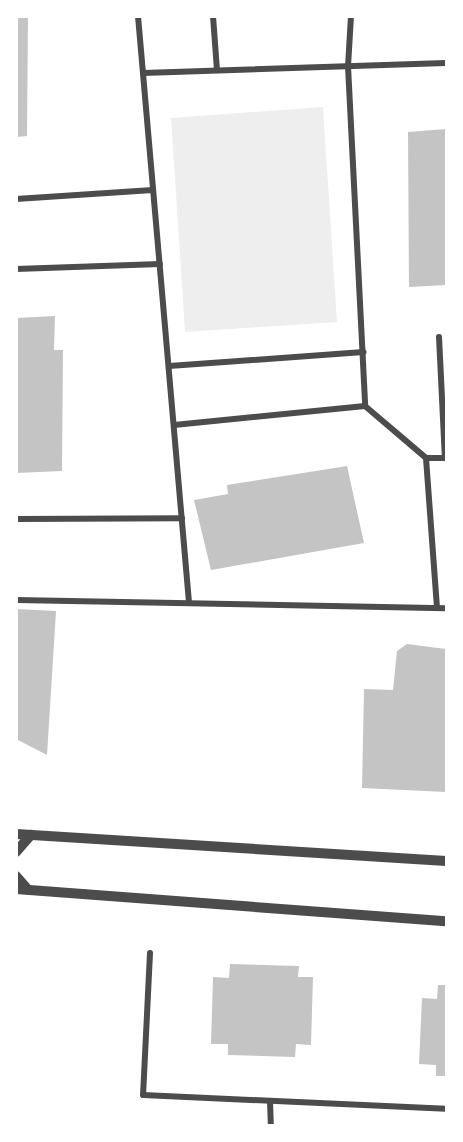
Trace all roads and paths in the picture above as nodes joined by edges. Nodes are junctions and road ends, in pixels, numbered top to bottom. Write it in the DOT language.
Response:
graph roads {
  1 [pos="138,16"];
  2 [pos="213,16"];
  3 [pos="351,16"];
  4 [pos="447,63"];
  5 [pos="348,66"];
  6 [pos="217,70"];
  7 [pos="143,73"];
  8 [pos="153,190"];
  9 [pos="16,199"];
  10 [pos="160,264"];
  11 [pos="16,269"];
  12 [pos="439,337"];
  13 [pos="363,352"];
  14 [pos="169,366"];
  15 [pos="365,406"];
  16 [pos="174,424"];
  17 [pos="426,458"];
  18 [pos="446,458"];
  19 [pos="182,518"];
  20 [pos="16,519"];
  21 [pos="16,600"];
  22 [pos="189,603"];
  23 [pos="437,608"];
  24 [pos="447,608"];
  25 [pos="16,834"];
  26 [pos="31,835"];
  27 [pos="16,852"];
  28 [pos="447,861"];
  29 [pos="16,876"];
  30 [pos="22,889"];
  31 [pos="447,921"];
  32 [pos="150,953"];
  33 [pos="270,1101"];
  34 [pos="447,1109"];
  35 [pos="271,1125"];
  1 -- 7 [label="street"];
  2 -- 6 [label="street"];
  3 -- 5 [label="street"];
  4 -- 5 [label="street"];
  5 -- 6 [label="street"];
  5 -- 13 [label="street"];
  6 -- 7 [label="street"];
  7 -- 8 [label="street"];
  8 -- 9 [label="street"];
  8 -- 10 [label="street"];
  10 -- 11 [label="street"];
  10 -- 14 [label="street"];
  12 -- 18 [label="street"];
  13 -- 14 [label="street"];
  13 -- 15 [label="street"];
  14 -- 16 [label="street"];
  15 -- 16 [label="street"];
  15 -- 17 [label="street"];
  16 -- 19 [label="street"];
  17 -- 18 [label="street"];
  17 -- 23 [label="street"];
  19 -- 20 [label="street"];
  19 -- 22 [label="street"];
  21 -- 22 [label="street"];
  22 -- 23 [label="street"];
  23 -- 24 [label="street"];
  25 -- 26 [label="street"];
  26 -- 27 [label="street"];
  26 -- 28 [label="street"];
  29 -- 30 [label="street"];
  30 -- 31 [label="street"];
  32 -- 33 [label="street"];
  33 -- 34 [label="street"];
  33 -- 35 [label="street"];
}
